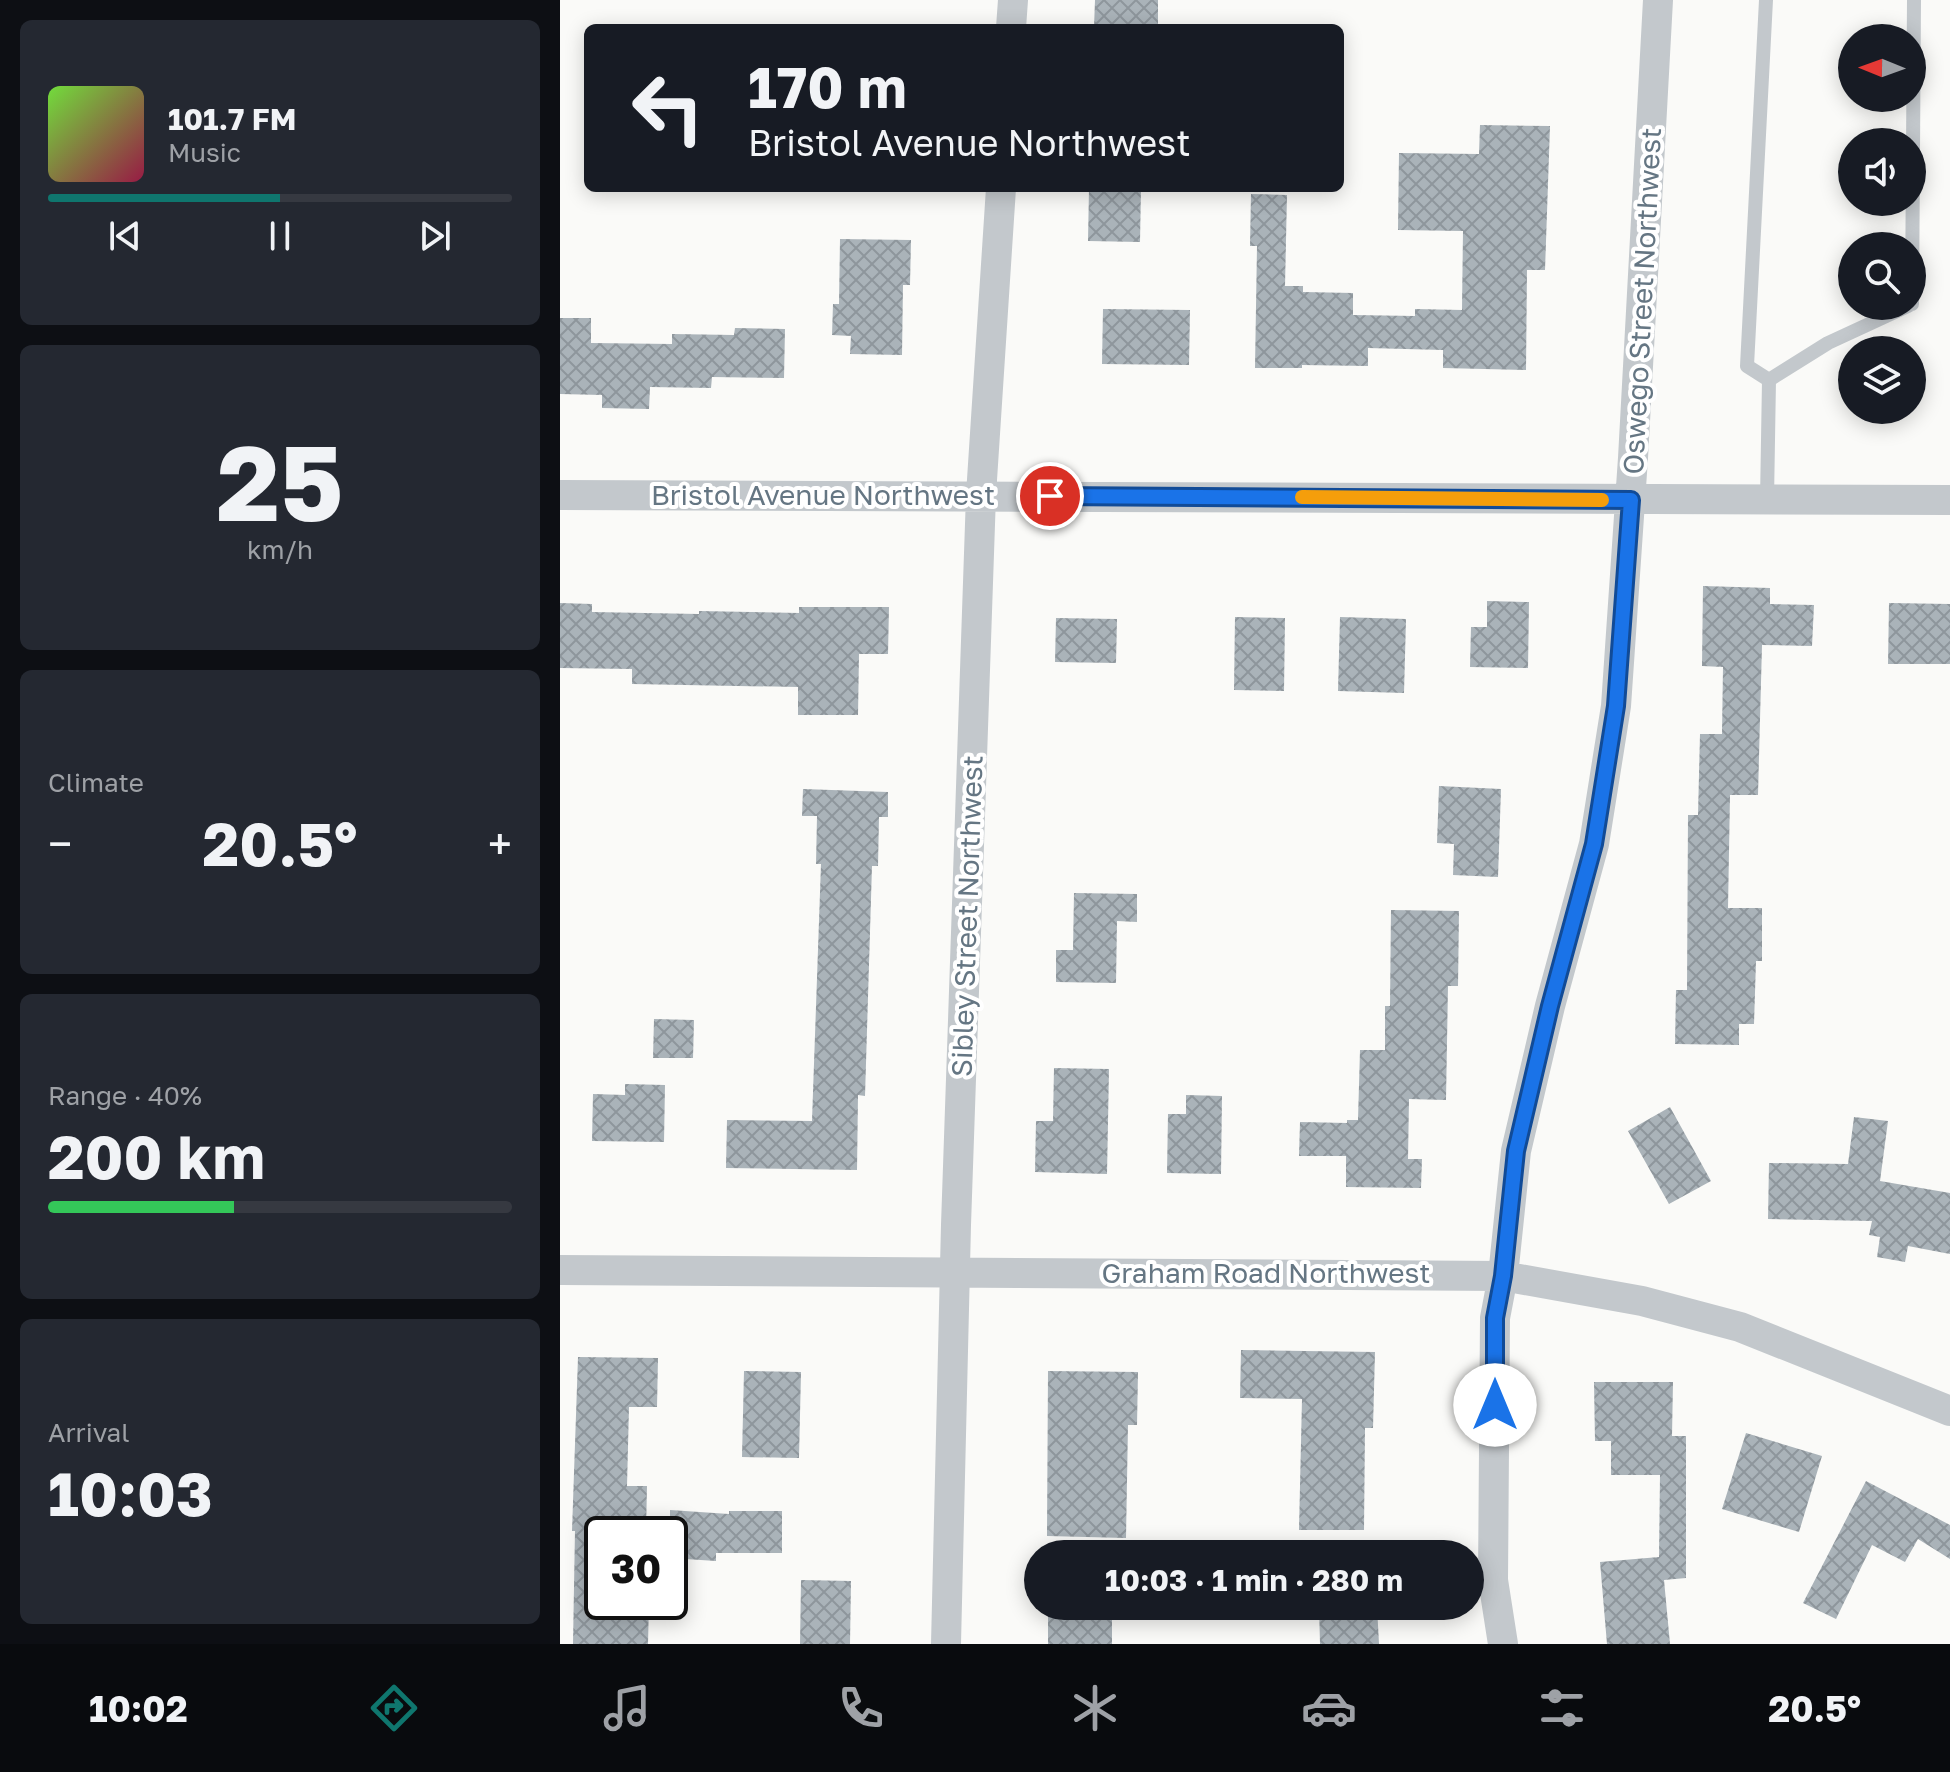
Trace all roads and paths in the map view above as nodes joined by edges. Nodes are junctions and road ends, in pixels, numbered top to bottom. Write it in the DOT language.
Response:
graph roads {
  1 [pos="1013,0"];
  2 [pos="1658,0"];
  3 [pos="1766,0"];
  4 [pos="1914,0"];
  5 [pos="1011,24"];
  6 [pos="1001,192"];
  7 [pos="1911,232"];
  8 [pos="1878,320"];
  9 [pos="1769,380"];
  10 [pos="560,495"];
  11 [pos="981,495"];
  12 [pos="1631,500"];
  13 [pos="1767,500"];
  14 [pos="1950,500"];
  15 [pos="560,1270"];
  16 [pos="955,1271"];
  17 [pos="1503,1276"];
  18 [pos="1950,1411"];
  19 [pos="946,1644"];
  20 [pos="1503,1644"];
  1 -- 5 [label="street"];
  2 -- 12 [label="street, Oswego Street Northwest"];
  3 -- 9 [label="lane"];
  4 -- 7 [label="lane"];
  6 -- 11 [label="street, Sibley Street Northwest"];
  8 -- 9 [label="lane"];
  9 -- 13 [label="lane"];
  10 -- 11 [label="street, Bristol Avenue Northwest"];
  11 -- 12 [label="street, Bristol Avenue Northwest"];
  11 -- 16 [label="street, Sibley Street Northwest"];
  12 -- 13 [label="street, Bristol Avenue Northwest"];
  12 -- 17 [label="street, Oswego Street Northwest"];
  13 -- 14 [label="street, Bristol Avenue Northwest"];
  15 -- 16 [label="street, Graham Road Northwest"];
  16 -- 17 [label="street, Graham Road Northwest"];
  16 -- 19 [label="street, Sibley Street Northwest"];
  17 -- 18 [label="street, Graham Road Northwest"];
  17 -- 20 [label="street, Oswego Street Northwest"];
}
